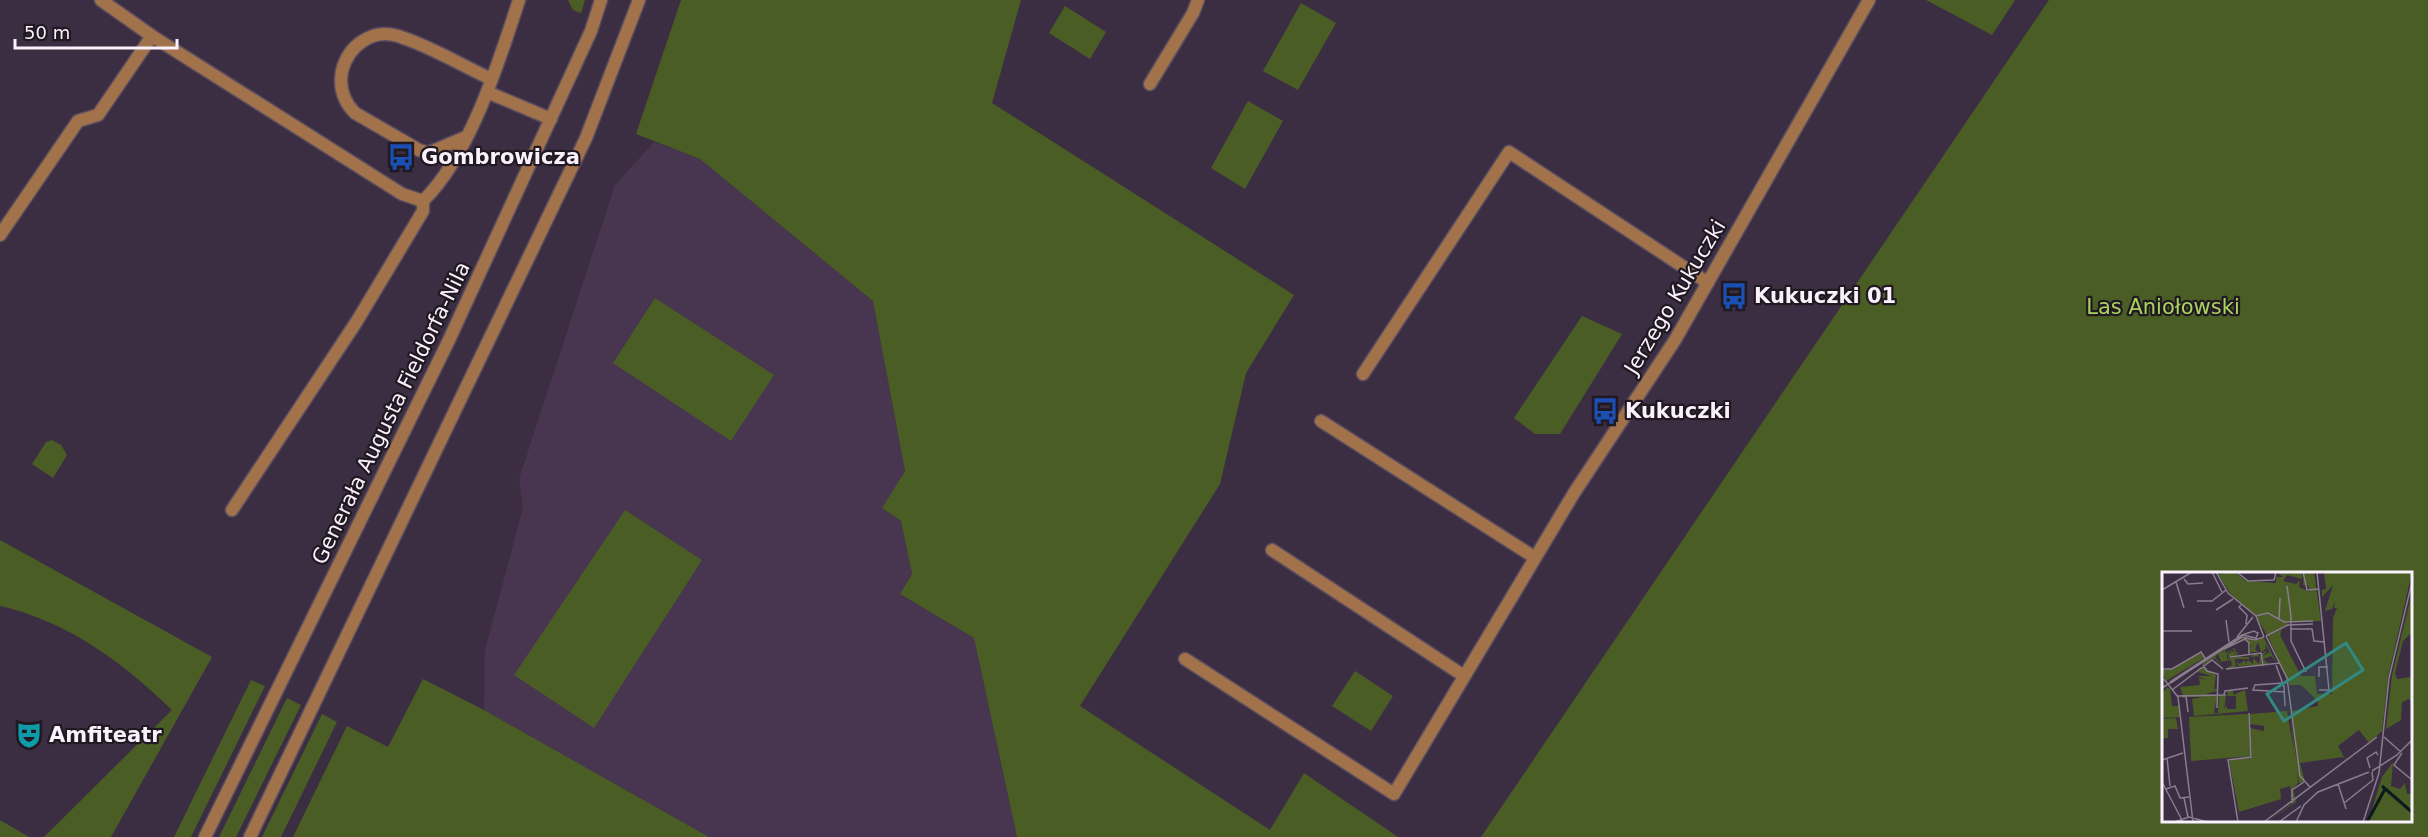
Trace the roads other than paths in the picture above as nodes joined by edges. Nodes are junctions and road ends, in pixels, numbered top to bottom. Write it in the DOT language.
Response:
graph roads {
  1 [pos="101,0"];
  2 [pos="601,0"];
  3 [pos="639,0"];
  4 [pos="1198,0"];
  5 [pos="1869,0"];
  6 [pos="515,1"];
  7 [pos="152,36"];
  8 [pos="491,79"];
  9 [pos="1150,84"];
  10 [pos="487,92"];
  11 [pos="551,119"];
  12 [pos="466,137"];
  13 [pos="423,201"];
  14 [pos="0,235"];
  15 [pos="1708,283"];
  16 [pos="1363,374"];
  17 [pos="1321,421"];
  18 [pos="232,510"];
  19 [pos="1272,550"];
  20 [pos="1534,557"];
  21 [pos="1185,659"];
  22 [pos="1464,676"];
  23 [pos="205,837"];
  24 [pos="250,837"];
  1 -- 7 [label="street"];
  2 -- 11 [label="street, Generała Augusta Fieldorfa-Nila"];
  3 -- 24 [label="street"];
  4 -- 9 [label="street"];
  5 -- 15 [label="street, Jerzego Kukuczki"];
  6 -- 8 [label="street"];
  7 -- 13 [label="street"];
  7 -- 14 [label="street"];
  8 -- 10 [label="street"];
  8 -- 12 [label="street"];
  10 -- 11 [label="street"];
  10 -- 12 [label="street"];
  11 -- 23 [label="street, Generała Augusta Fieldorfa-Nila"];
  12 -- 13 [label="street"];
  13 -- 18 [label="street"];
  15 -- 16 [label="street"];
  15 -- 20 [label="street, Jerzego Kukuczki"];
  17 -- 20 [label="street"];
  19 -- 22 [label="street"];
  20 -- 22 [label="street, Jerzego Kukuczki"];
  21 -- 22 [label="street, Jerzego Kukuczki"];
}
